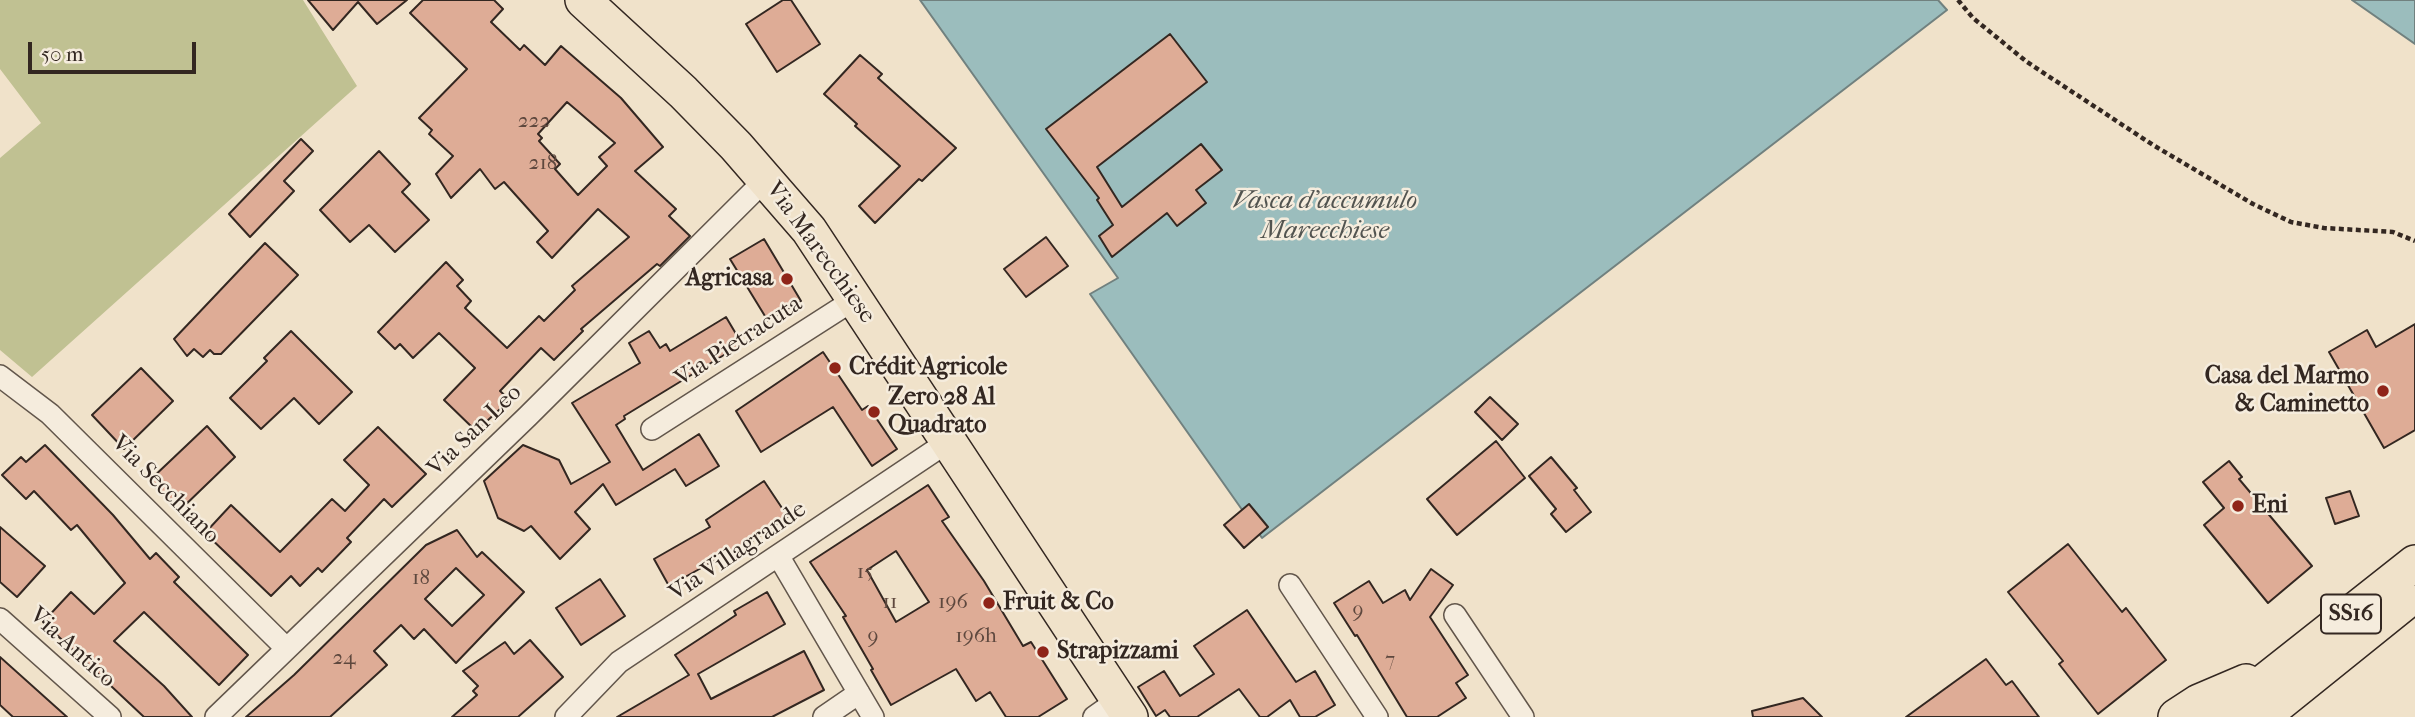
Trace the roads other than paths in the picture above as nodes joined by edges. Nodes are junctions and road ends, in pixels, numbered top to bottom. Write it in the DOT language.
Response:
graph roads {
  1 [pos="583,0"];
  2 [pos="767,178"];
  3 [pos="855,299"];
  4 [pos="0,376"];
  5 [pos="652,429"];
  6 [pos="949,441"];
  7 [pos="779,557"];
  8 [pos="2415,564"];
  9 [pos="1290,585"];
  10 [pos="2415,594"];
  11 [pos="1455,615"];
  12 [pos="0,619"];
  13 [pos="286,648"];
  14 [pos="2290,689"];
  15 [pos="859,693"];
  16 [pos="1114,711"];
  17 [pos="110,717"];
  18 [pos="216,717"];
  19 [pos="566,717"];
  20 [pos="824,717"];
  21 [pos="873,717"];
  22 [pos="1377,717"];
  23 [pos="1523,717"];
  24 [pos="2176,717"];
  25 [pos="2220,717"];
  26 [pos="2262,717"];
  1 -- 2 [label="main road, Via Marecchiese"];
  2 -- 3 [label="main road, Via Marecchiese"];
  2 -- 13 [label="street, Via San Leo"];
  3 -- 5 [label="street, Via Pietracuta"];
  3 -- 6 [label="main road, Via Marecchiese"];
  4 -- 13 [label="street, Via Secchiano"];
  6 -- 7 [label="street, Via Villagrande"];
  6 -- 16 [label="main road, Via Marecchiese"];
  7 -- 15 [label="street"];
  7 -- 19 [label="street, Via Villagrande"];
  8 -- 14 [label="main road, SS16"];
  9 -- 22 [label="street"];
  10 -- 14 [label="main road, SS16"];
  11 -- 23 [label="street"];
  12 -- 17 [label="street, Via Antico"];
  13 -- 18 [label="street, Via San Leo"];
  14 -- 24 [label="main road"];
  14 -- 25 [label="main road, SS16"];
  14 -- 26 [label="main road, SS16"];
  15 -- 20 [label="street"];
  15 -- 21 [label="street"];
}
